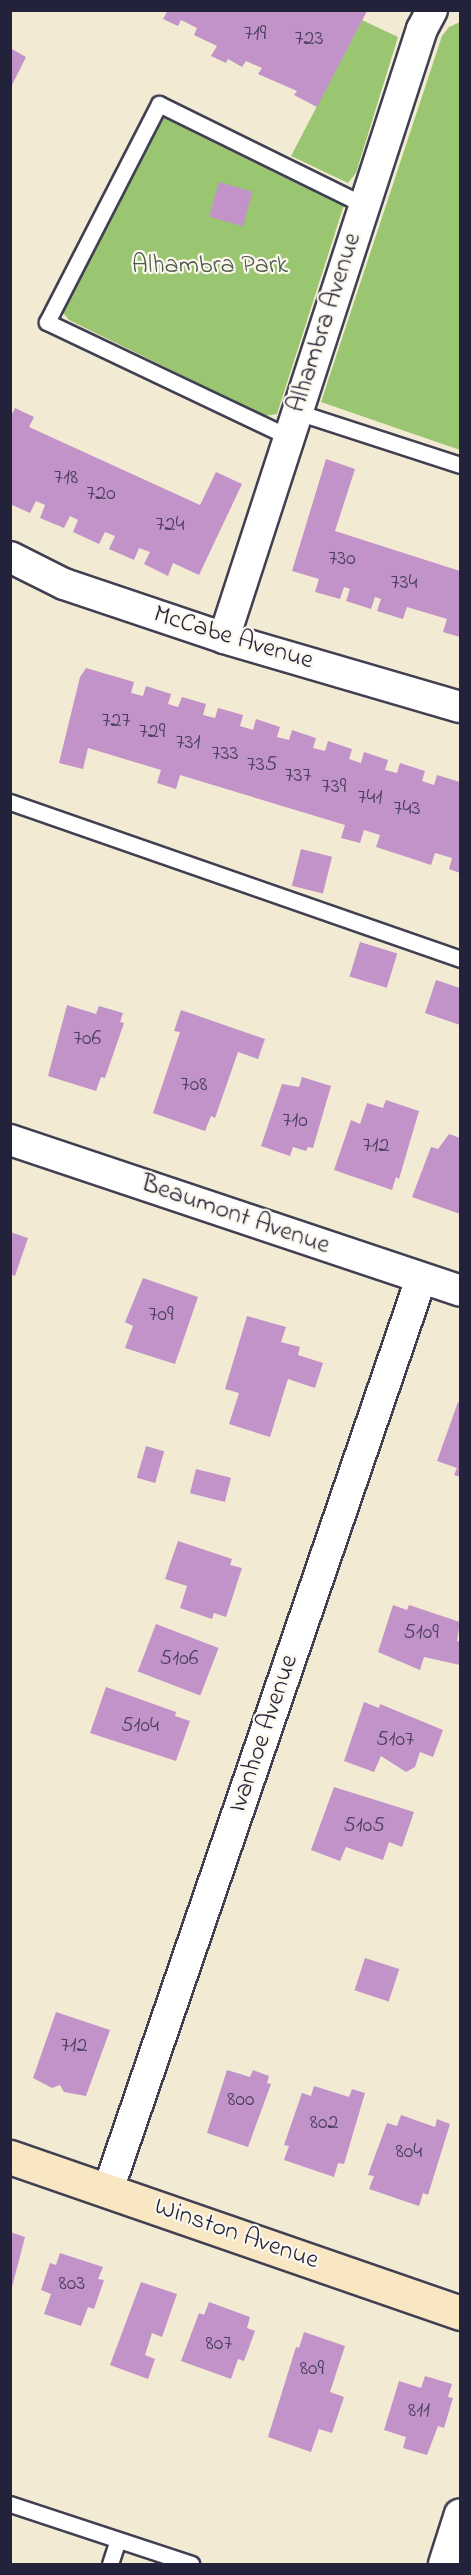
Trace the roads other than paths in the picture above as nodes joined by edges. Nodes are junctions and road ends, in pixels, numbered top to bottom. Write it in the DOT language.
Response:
graph roads {
  1 [pos="432,10"];
  2 [pos="364,205"];
  3 [pos="293,424"];
  4 [pos="460,465"];
  5 [pos="10,557"];
  6 [pos="224,638"];
  7 [pos="460,707"];
  8 [pos="10,802"];
  9 [pos="460,959"];
  10 [pos="10,1140"];
  11 [pos="422,1279"];
  12 [pos="460,1291"];
  13 [pos="10,2157"];
  14 [pos="108,2190"];
  15 [pos="460,2313"];
  16 [pos="10,2504"];
  17 [pos="460,2514"];
  18 [pos="118,2540"];
  19 [pos="110,2565"];
  20 [pos="191,2565"];
  21 [pos="444,2565"];
  1 -- 2 [label="street, Alhambra Avenue"];
  2 -- 3 [label="street, Alhambra Avenue"];
  2 -- 3 [label="lane"];
  3 -- 4 [label="lane"];
  3 -- 6 [label="street, Alhambra Avenue"];
  5 -- 6 [label="street, McCabe Avenue"];
  6 -- 7 [label="street, McCabe Avenue"];
  8 -- 9 [label="lane"];
  10 -- 11 [label="street, Beaumont Avenue"];
  11 -- 12 [label="street, Beaumont Avenue"];
  11 -- 14 [label="street, Ivanhoe Avenue"];
  13 -- 14 [label="street, Winston Avenue"];
  14 -- 15 [label="street, Winston Avenue"];
  16 -- 18 [label="lane"];
  17 -- 21 [label="street"];
  18 -- 19 [label="lane"];
  18 -- 20 [label="lane"];
}
